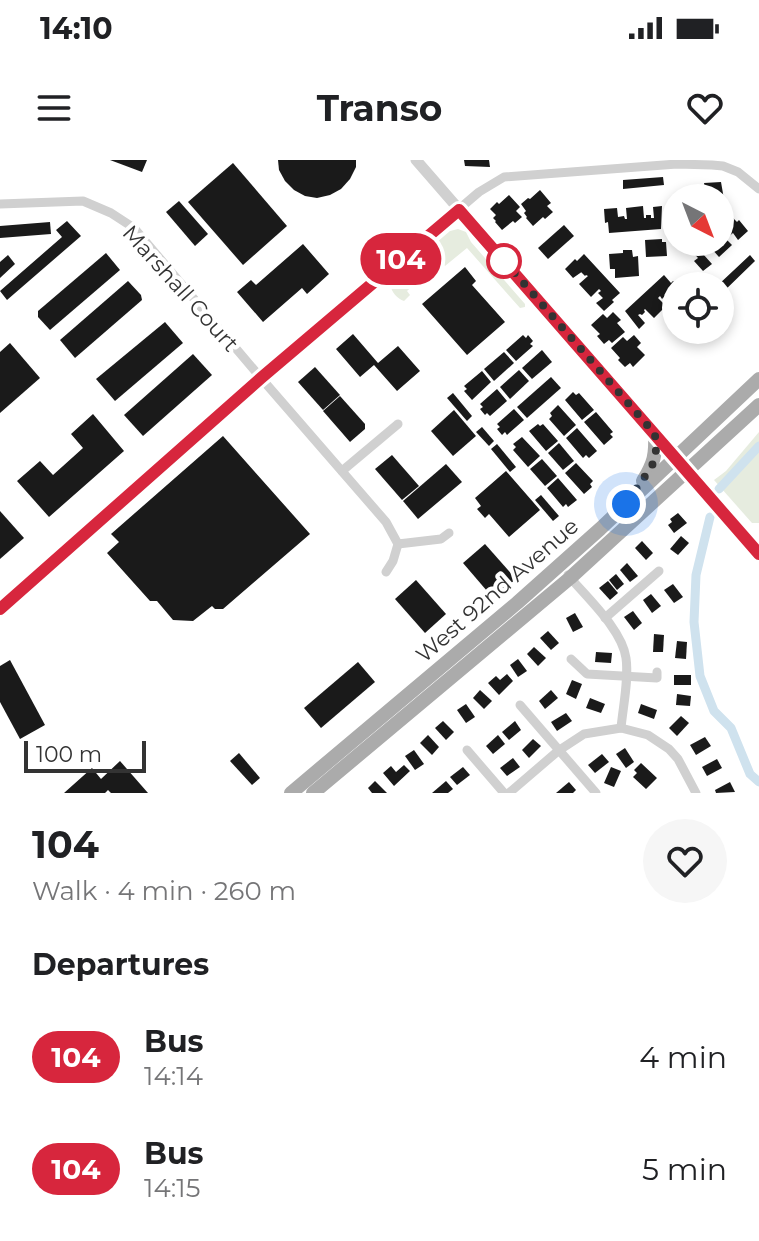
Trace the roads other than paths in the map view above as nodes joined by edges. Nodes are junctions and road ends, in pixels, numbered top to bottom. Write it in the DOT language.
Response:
graph roads {
  1 [pos="416,160"];
  2 [pos="759,189"];
  3 [pos="0,204"];
  4 [pos="459,210"];
  5 [pos="261,378"];
  6 [pos="759,379"];
  7 [pos="759,405"];
  8 [pos="398,424"];
  9 [pos="655,434"];
  10 [pos="675,457"];
  11 [pos="342,471"];
  12 [pos="687,471"];
  13 [pos="626,504"];
  14 [pos="449,533"];
  15 [pos="398,544"];
  16 [pos="759,554"];
  17 [pos="560,566"];
  18 [pos="659,571"];
  19 [pos="386,572"];
  20 [pos="570,578"];
  21 [pos="0,609"];
  22 [pos="605,618"];
  23 [pos="571,659"];
  24 [pos="657,672"];
  25 [pos="626,677"];
  26 [pos="520,705"];
  27 [pos="621,728"];
  28 [pos="467,750"];
  29 [pos="558,751"];
  30 [pos="291,793"];
  31 [pos="313,793"];
  32 [pos="506,793"];
  33 [pos="596,793"];
  34 [pos="696,793"];
  1 -- 4 [label="street"];
  2 -- 4 [label="street"];
  3 -- 5 [label="street, Marshall Court"];
  4 -- 5 [label="street"];
  4 -- 9 [label="street"];
  5 -- 11 [label="street, Marshall Court"];
  5 -- 21 [label="street"];
  6 -- 10 [label="main road, West 92nd Avenue"];
  7 -- 12 [label="main road, West 92nd Avenue"];
  8 -- 11 [label="street"];
  9 -- 10 [label="street"];
  9 -- 13 [label="main road"];
  10 -- 12 [label="street"];
  10 -- 13 [label="main road, West 92nd Avenue"];
  11 -- 15 [label="street, Marshall Court"];
  12 -- 16 [label="street"];
  12 -- 20 [label="main road, West 92nd Avenue"];
  13 -- 17 [label="main road, West 92nd Avenue"];
  14 -- 15 [label="street"];
  15 -- 19 [label="street"];
  17 -- 20 [label="street"];
  17 -- 30 [label="main road, West 92nd Avenue"];
  18 -- 22 [label="street"];
  20 -- 22 [label="street"];
  20 -- 31 [label="main road, West 92nd Avenue"];
  22 -- 25 [label="street"];
  23 -- 25 [label="street"];
  24 -- 25 [label="street"];
  25 -- 27 [label="street"];
  26 -- 29 [label="street"];
  27 -- 29 [label="street"];
  27 -- 34 [label="street"];
  28 -- 32 [label="street"];
  29 -- 32 [label="street"];
  29 -- 33 [label="street"];
}
